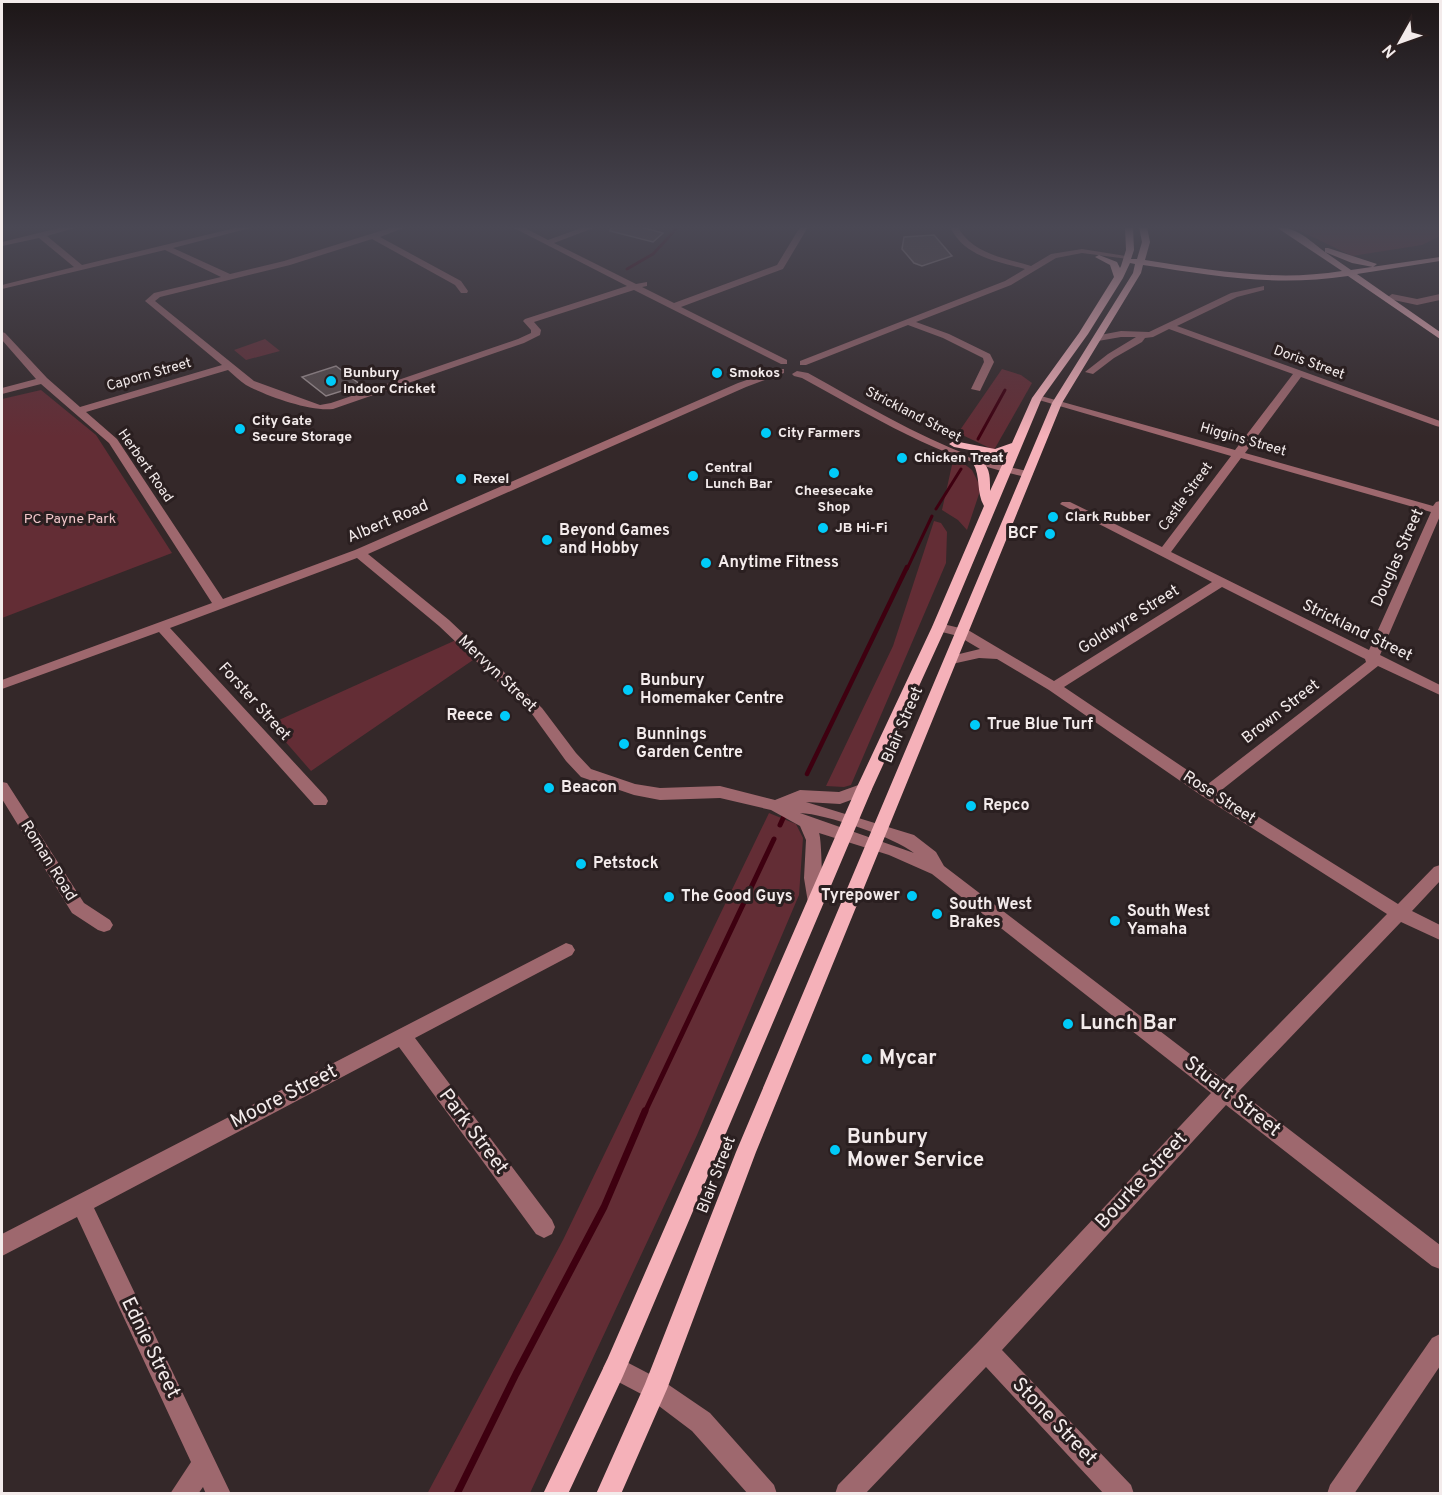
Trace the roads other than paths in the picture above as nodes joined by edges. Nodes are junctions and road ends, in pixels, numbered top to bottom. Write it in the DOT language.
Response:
graph roads {
  1 [pos="153,297"];
  2 [pos="603,297"];
  3 [pos="664,297"];
  4 [pos="700,297"];
  5 [pos="972,297"];
  6 [pos="1111,297"];
  7 [pos="1115,297"];
  8 [pos="1230,297"];
  9 [pos="1382,297"];
  10 [pos="1392,297"];
  11 [pos="1440,297"];
  12 [pos="1418,302"];
  13 [pos="679,304"];
  14 [pos="1407,308"];
  15 [pos="1414,317"];
  16 [pos="907,322"];
  17 [pos="1169,326"];
  18 [pos="1095,333"];
  19 [pos="2,335"];
  20 [pos="1141,336"];
  21 [pos="1440,336"];
  22 [pos="794,365"];
  23 [pos="227,367"];
  24 [pos="1090,372"];
  25 [pos="1299,373"];
  26 [pos="797,374"];
  27 [pos="44,380"];
  28 [pos="976,389"];
  29 [pos="2,391"];
  30 [pos="1037,398"];
  31 [pos="1057,402"];
  32 [pos="80,410"];
  33 [pos="1440,424"];
  34 [pos="954,444"];
  35 [pos="1017,445"];
  36 [pos="1236,453"];
  37 [pos="979,463"];
  38 [pos="1006,469"];
  39 [pos="1027,474"];
  40 [pos="1066,504"];
  41 [pos="990,507"];
  42 [pos="1440,509"];
  43 [pos="359,553"];
  44 [pos="1164,553"];
  45 [pos="1221,582"];
  46 [pos="220,605"];
  47 [pos="161,626"];
  48 [pos="939,627"];
  49 [pos="963,633"];
  50 [pos="1002,656"];
  51 [pos="1372,658"];
  52 [pos="951,660"];
  53 [pos="2,685"];
  54 [pos="1054,687"];
  55 [pos="1440,691"];
  56 [pos="2,787"];
  57 [pos="864,789"];
  58 [pos="1208,792"];
  59 [pos="320,801"];
  60 [pos="776,806"];
  61 [pos="807,823"];
  62 [pos="849,827"];
  63 [pos="877,837"];
  64 [pos="1440,871"];
  65 [pos="815,904"];
  66 [pos="1399,913"];
  67 [pos="104,925"];
  68 [pos="1440,933"];
  69 [pos="566,950"];
  70 [pos="403,1035"];
  71 [pos="1225,1092"];
  72 [pos="81,1203"];
  73 [pos="544,1227"];
  74 [pos="2,1245"];
  75 [pos="1440,1258"];
  76 [pos="1440,1346"];
  77 [pos="986,1350"];
  78 [pos="615,1368"];
  79 [pos="654,1389"];
  80 [pos="205,1462"];
  81 [pos="182,1494"];
  82 [pos="219,1494"];
  83 [pos="555,1494"];
  84 [pos="608,1494"];
  85 [pos="765,1494"];
  86 [pos="847,1494"];
  87 [pos="1122,1494"];
  88 [pos="1339,1494"];
  1 -- 23 [label="street"];
  2 -- 23 [label="street"];
  3 -- 13 [label="street, Strickland Street"];
  4 -- 13 [label="street"];
  5 -- 16 [label="street, Albert Road"];
  6 -- 18 [label="main road, Blair Street"];
  7 -- 18 [label="main road, Blair Street"];
  8 -- 17 [label="street"];
  9 -- 15 [label="main road"];
  10 -- 12 [label="street"];
  10 -- 14 [label="main road"];
  11 -- 12 [label="street"];
  12 -- 14 [label="street"];
  13 -- 22 [label="street, Strickland Street"];
  14 -- 15 [label="main road"];
  15 -- 21 [label="main road"];
  16 -- 22 [label="street, Albert Road"];
  16 -- 28 [label="street"];
  17 -- 20 [label="street"];
  17 -- 25 [label="street, Doris Street"];
  18 -- 20 [label="street"];
  18 -- 30 [label="main road, Blair Street"];
  18 -- 31 [label="main road, Blair Street"];
  19 -- 27 [label="street, Herbert Road"];
  20 -- 24 [label="street"];
  22 -- 26 [label="street, Strickland Street"];
  22 -- 26 [label="street"];
  22 -- 34 [label="street, Strickland Street"];
  22 -- 43 [label="street, Albert Road"];
  23 -- 32 [label="street, Caporn Street"];
  25 -- 33 [label="street, Doris Street"];
  25 -- 36 [label="street, Castle Street"];
  26 -- 37 [label="street, Strickland Street"];
  27 -- 29 [label="street"];
  27 -- 32 [label="street, Herbert Road"];
  30 -- 31 [label="street, Higgins Street"];
  30 -- 35 [label="main road, Blair Street"];
  31 -- 36 [label="street, Higgins Street"];
  31 -- 39 [label="main road, Blair Street"];
  32 -- 46 [label="street, Herbert Road"];
  34 -- 35 [label="main road"];
  34 -- 38 [label="street, Strickland Street"];
  35 -- 38 [label="main road, Blair Street"];
  36 -- 42 [label="street, Higgins Street"];
  36 -- 44 [label="street, Castle Street"];
  37 -- 38 [label="street, Strickland Street"];
  37 -- 41 [label="main road"];
  38 -- 39 [label="street, Strickland Street"];
  38 -- 41 [label="main road, Blair Street"];
  39 -- 49 [label="main road, Blair Street"];
  40 -- 44 [label="street, Strickland Street"];
  41 -- 48 [label="main road, Blair Street"];
  42 -- 51 [label="street, Douglas Street"];
  43 -- 46 [label="street, Albert Road"];
  43 -- 60 [label="street, Mervyn Street"];
  44 -- 45 [label="street, Strickland Street"];
  45 -- 51 [label="street, Strickland Street"];
  45 -- 54 [label="street, Goldwyre Street"];
  46 -- 47 [label="street, Albert Road"];
  47 -- 53 [label="street, Albert Road"];
  47 -- 59 [label="street, Forster Street"];
  48 -- 49 [label="street, Rose Street"];
  48 -- 57 [label="main road, Blair Street"];
  49 -- 50 [label="street, Rose Street"];
  49 -- 52 [label="main road, Blair Street"];
  50 -- 52 [label="street, Rose Street"];
  50 -- 54 [label="street, Rose Street"];
  51 -- 55 [label="street, Strickland Street"];
  51 -- 58 [label="street, Brown Street"];
  52 -- 63 [label="main road, Blair Street"];
  54 -- 58 [label="street, Rose Street"];
  56 -- 67 [label="street, Roman Road"];
  57 -- 60 [label="street"];
  57 -- 62 [label="main road, Blair Street"];
  58 -- 66 [label="street, Rose Street"];
  60 -- 61 [label="street, Mervyn Street"];
  60 -- 62 [label="street, Mervyn Street"];
  61 -- 62 [label="street, Mervyn Street"];
  61 -- 65 [label="street"];
  62 -- 63 [label="street, Mervyn Street"];
  62 -- 65 [label="main road, Blair Street"];
  63 -- 71 [label="street, Stuart Street"];
  63 -- 79 [label="main road, Blair Street"];
  64 -- 66 [label="street, Bourke Street"];
  65 -- 78 [label="main road, Blair Street"];
  66 -- 68 [label="street, Rose Street"];
  66 -- 71 [label="street, Bourke Street"];
  69 -- 70 [label="street, Moore Street"];
  70 -- 72 [label="street, Moore Street"];
  70 -- 73 [label="street, Park Street"];
  71 -- 75 [label="street, Stuart Street"];
  71 -- 77 [label="street, Bourke Street"];
  72 -- 74 [label="street, Moore Street"];
  72 -- 80 [label="street, Ednie Street"];
  76 -- 88 [label="street"];
  77 -- 86 [label="street, Bourke Street"];
  77 -- 87 [label="street, Stone Street"];
  78 -- 79 [label="street"];
  78 -- 83 [label="main road, Blair Street"];
  79 -- 84 [label="main road, Blair Street"];
  79 -- 85 [label="street"];
  80 -- 81 [label="street"];
  80 -- 82 [label="street, Ednie Street"];
}
